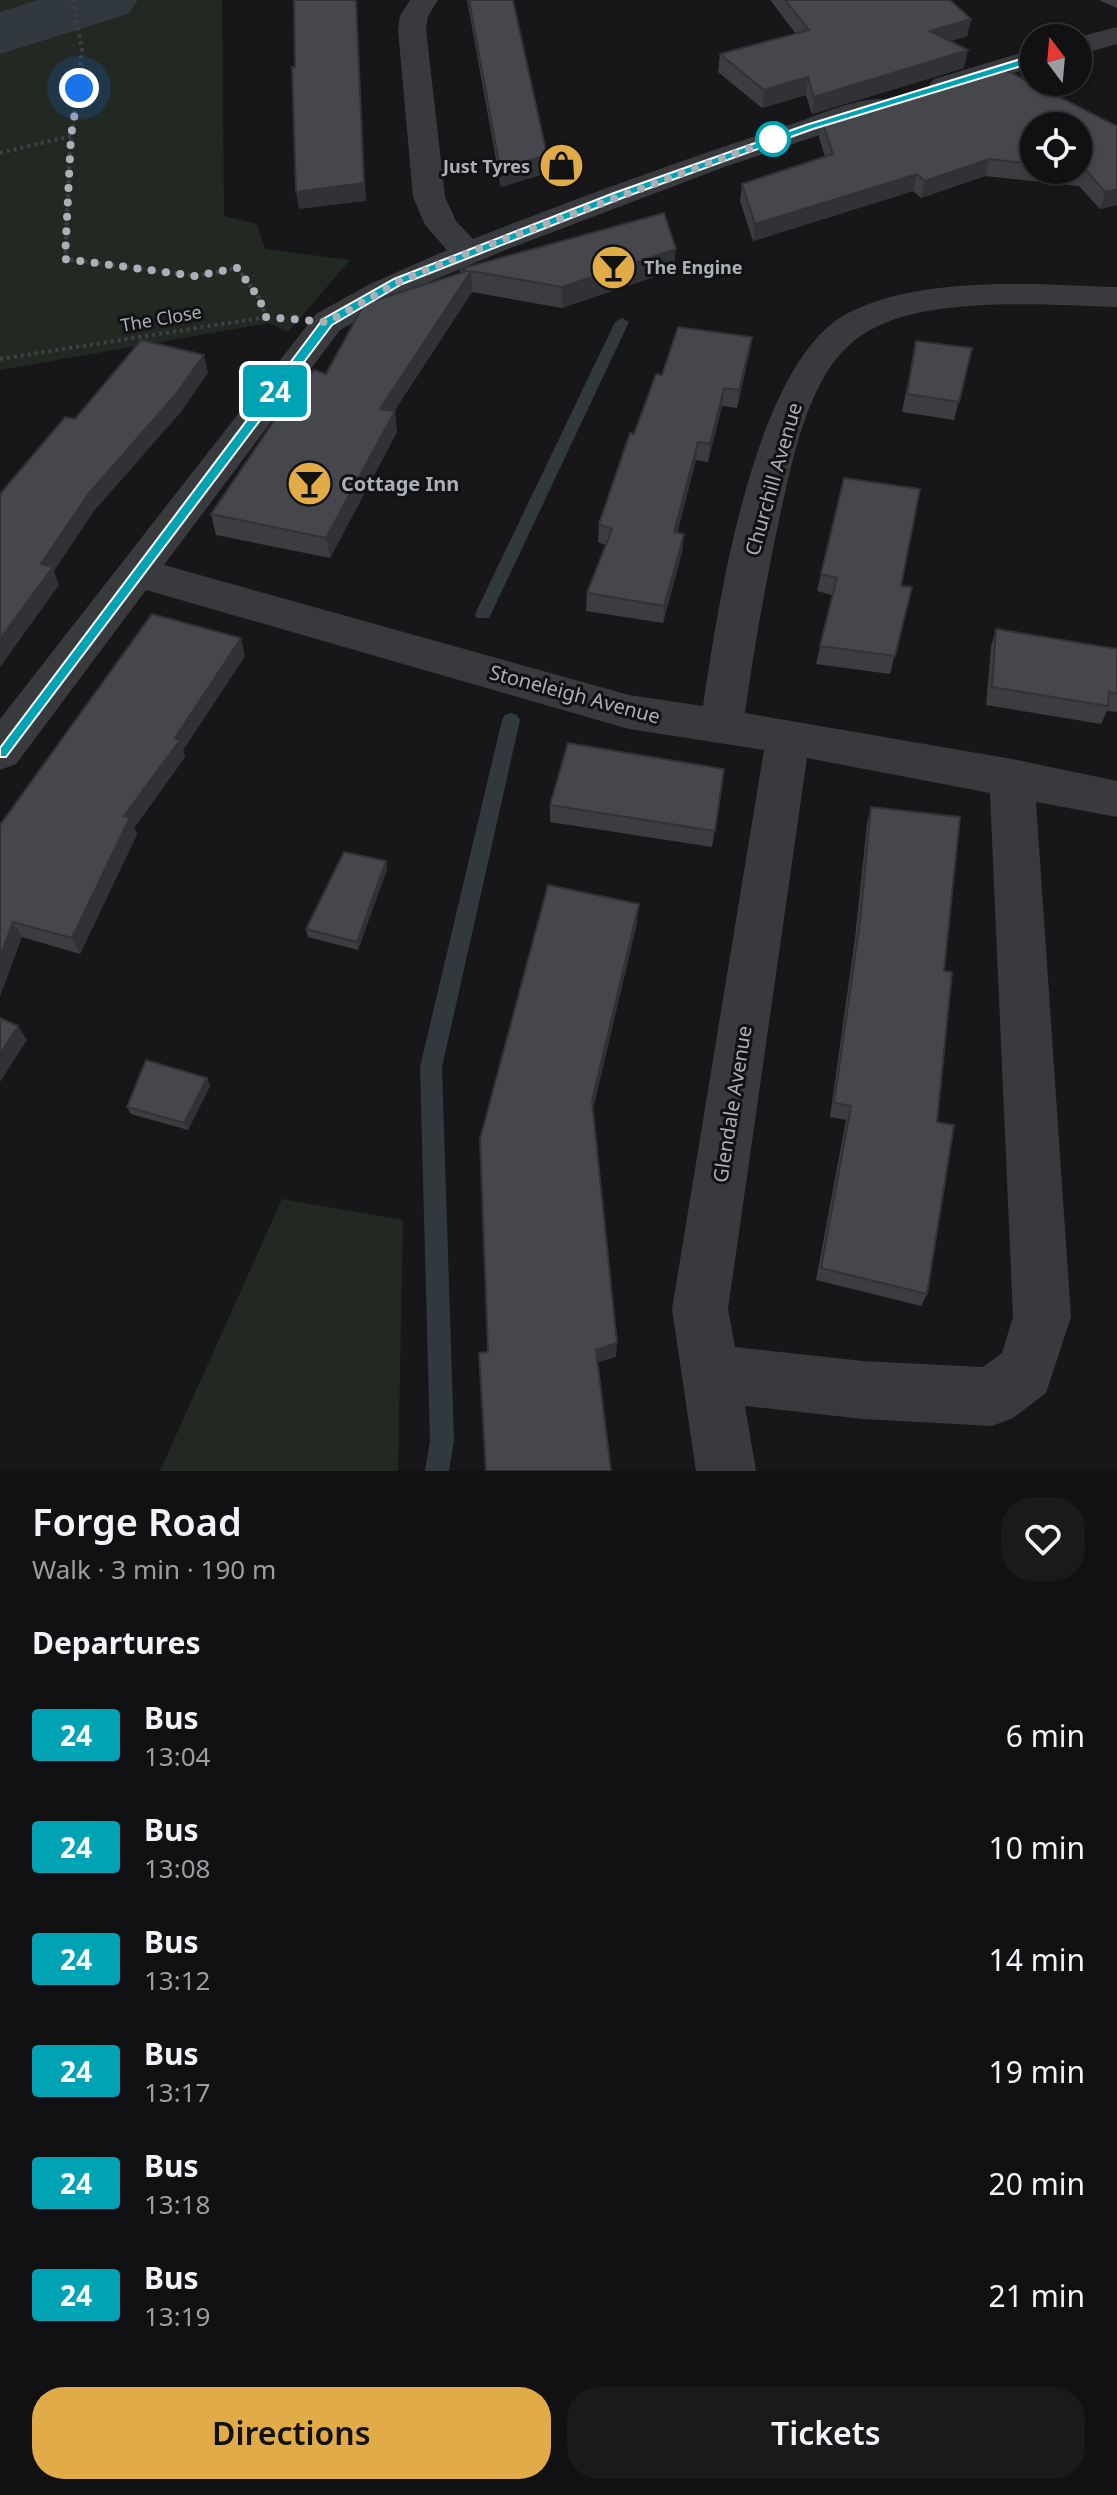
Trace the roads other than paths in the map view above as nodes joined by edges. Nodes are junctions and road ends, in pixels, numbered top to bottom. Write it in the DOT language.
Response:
graph roads {
  1 [pos="424,0"];
  2 [pos="1117,35"];
  3 [pos="1092,42"];
  4 [pos="1020,62"];
  5 [pos="468,253"];
  6 [pos="1117,297"];
  7 [pos="136,572"];
  8 [pos="721,728"];
  9 [pos="788,737"];
  10 [pos="0,752"];
  11 [pos="1012,777"];
  12 [pos="1117,799"];
  13 [pos="710,1373"];
  14 [pos="726,1471"];
  1 -- 5 [label="street"];
  2 -- 3 [label="street"];
  4 -- 5 [label="street"];
  5 -- 7 [label="street"];
  6 -- 8 [label="street, Churchill Avenue"];
  7 -- 8 [label="street, Stoneleigh Avenue"];
  7 -- 10 [label="street"];
  8 -- 9 [label="street, Stoneleigh Avenue"];
  9 -- 11 [label="street, Stoneleigh Avenue"];
  9 -- 13 [label="street, Glendale Avenue"];
  11 -- 12 [label="street, Stoneleigh Avenue"];
  11 -- 13 [label="street"];
  13 -- 14 [label="street, Glendale Avenue"];
}
